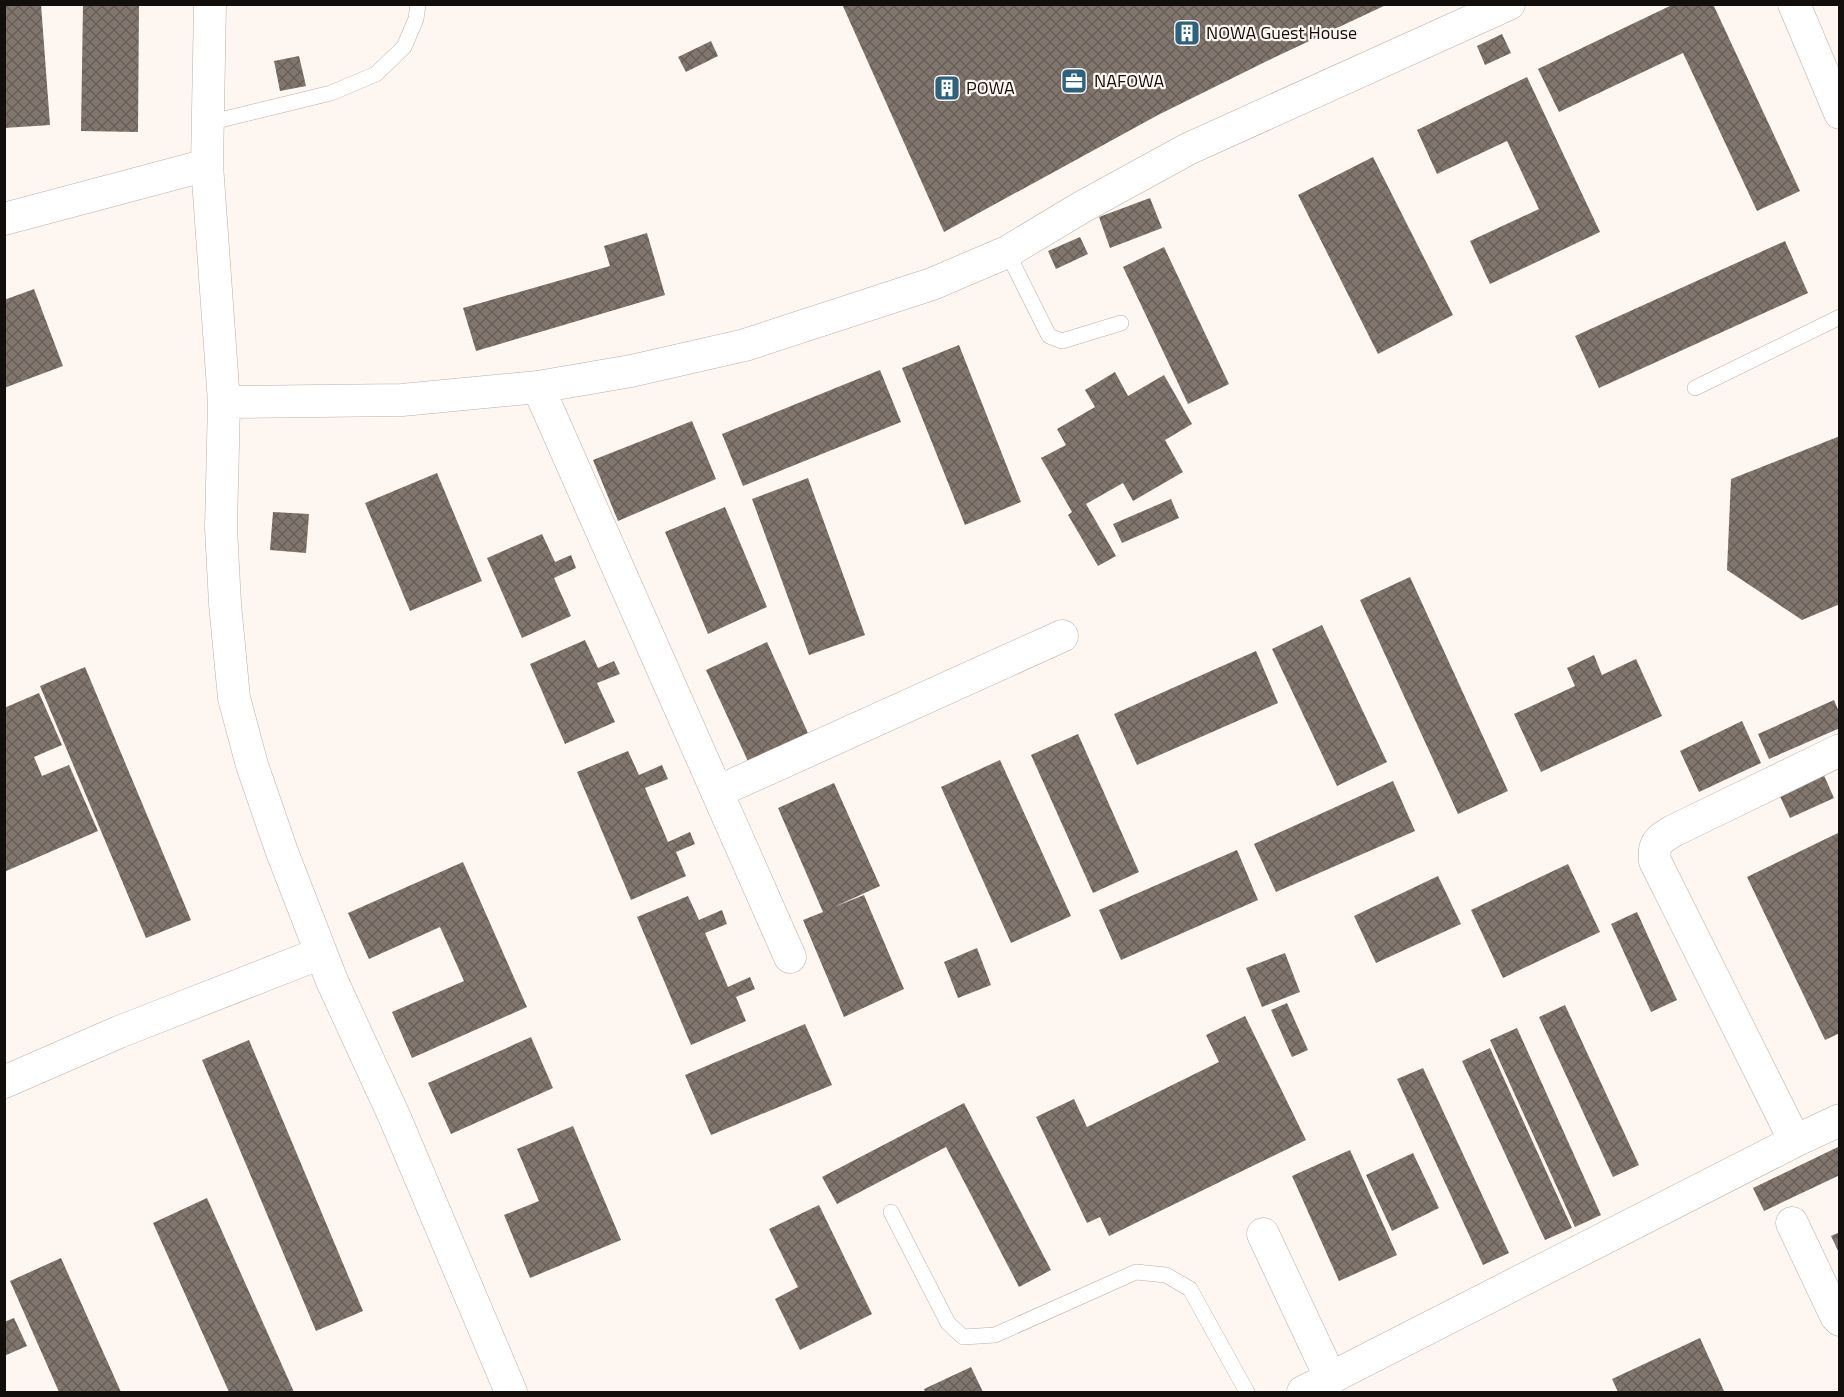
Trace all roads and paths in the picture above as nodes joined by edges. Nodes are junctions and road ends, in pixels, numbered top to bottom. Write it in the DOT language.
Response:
graph roads {
  1 [pos="210,4"];
  2 [pos="418,4"];
  3 [pos="1794,4"];
  4 [pos="1500,6"];
  5 [pos="1839,113"];
  6 [pos="208,123"];
  7 [pos="207,165"];
  8 [pos="4,219"];
  9 [pos="1007,252"];
  10 [pos="1839,317"];
  11 [pos="1121,323"];
  12 [pos="538,387"];
  13 [pos="1695,388"];
  14 [pos="224,402"];
  15 [pos="1062,636"];
  16 [pos="1839,750"];
  17 [pos="717,792"];
  18 [pos="321,953"];
  19 [pos="790,957"];
  20 [pos="4,1082"];
  21 [pos="1839,1120"];
  22 [pos="1795,1141"];
  23 [pos="891,1212"];
  24 [pos="1792,1223"];
  25 [pos="1263,1234"];
  26 [pos="1839,1320"];
  27 [pos="1330,1379"];
  28 [pos="510,1392"];
  29 [pos="1247,1392"];
  30 [pos="1303,1392"];
  1 -- 6 [label="street"];
  2 -- 6 [label="lane"];
  3 -- 5 [label="street"];
  4 -- 9 [label="street"];
  6 -- 7 [label="street"];
  7 -- 8 [label="street"];
  7 -- 14 [label="street"];
  9 -- 11 [label="lane"];
  9 -- 12 [label="street"];
  10 -- 13 [label="lane"];
  12 -- 14 [label="street"];
  12 -- 17 [label="street"];
  14 -- 18 [label="street"];
  15 -- 17 [label="street"];
  16 -- 22 [label="street"];
  17 -- 19 [label="street"];
  18 -- 20 [label="street"];
  18 -- 28 [label="street"];
  21 -- 22 [label="street"];
  22 -- 27 [label="street"];
  23 -- 29 [label="lane"];
  24 -- 26 [label="street"];
  25 -- 27 [label="street"];
  27 -- 30 [label="street"];
}
